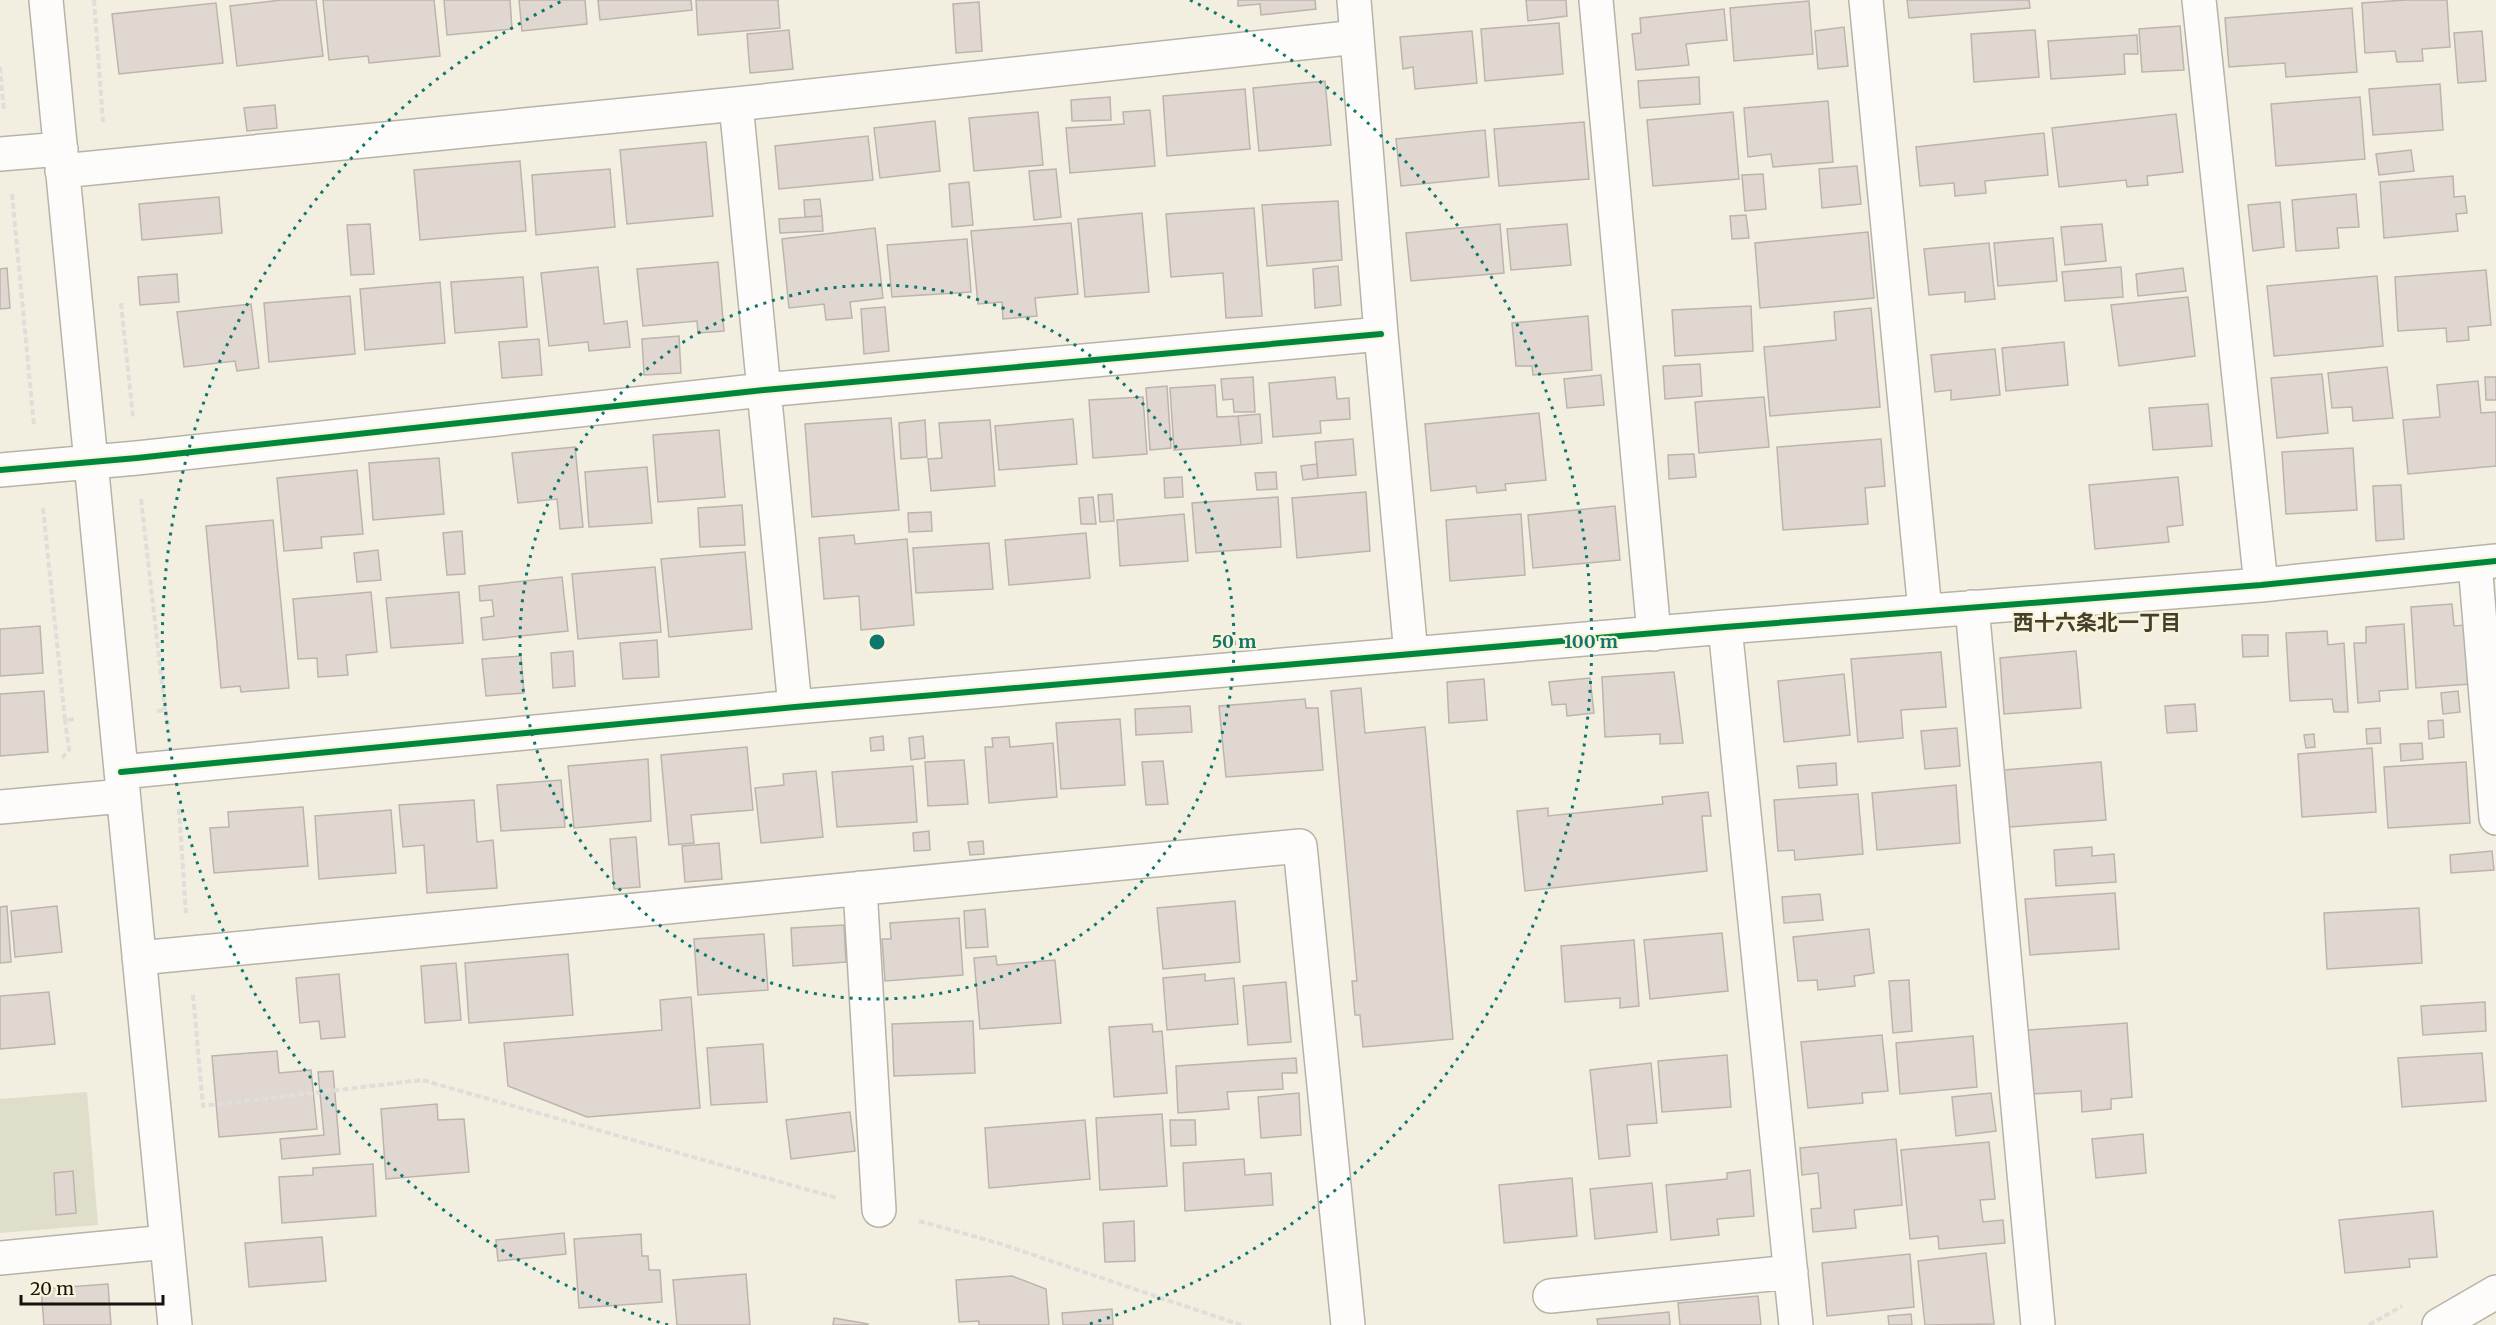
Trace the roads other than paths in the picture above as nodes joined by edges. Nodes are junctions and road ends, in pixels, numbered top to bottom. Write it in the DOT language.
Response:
graph roads {
  1 [pos="46,0"];
  2 [pos="1353,0"];
  3 [pos="1596,0"];
  4 [pos="1866,0"];
  5 [pos="2199,0"];
  6 [pos="1357,37"];
  7 [pos="736,104"];
  8 [pos="4,154"];
  9 [pos="61,160"];
  10 [pos="1381,334"];
  11 [pos="764,390"];
  12 [pos="91,463"];
  13 [pos="0,470"];
  14 [pos="2485,562"];
  15 [pos="2261,585"];
  16 [pos="1971,607"];
  17 [pos="1925,611"];
  18 [pos="1725,627"];
  19 [pos="1654,634"];
  20 [pos="1410,654"];
  21 [pos="795,707"];
  22 [pos="122,784"];
  23 [pos="0,807"];
  24 [pos="2496,818"];
  25 [pos="860,888"];
  26 [pos="139,958"];
  27 [pos="879,1210"];
  28 [pos="167,1242"];
  29 [pos="0,1258"];
  30 [pos="1791,1272"];
  31 [pos="2496,1292"];
  32 [pos="1550,1296"];
  33 [pos="175,1325"];
  34 [pos="1348,1325"];
  35 [pos="1796,1325"];
  36 [pos="2038,1325"];
  37 [pos="2439,1325"];
  1 -- 9 [label="street"];
  2 -- 6 [label="street"];
  3 -- 19 [label="street"];
  4 -- 17 [label="street"];
  5 -- 15 [label="street"];
  6 -- 7 [label="street"];
  6 -- 10 [label="street"];
  7 -- 9 [label="street"];
  7 -- 11 [label="street"];
  8 -- 9 [label="street"];
  9 -- 12 [label="street"];
  10 -- 11 [label="street"];
  10 -- 20 [label="street"];
  11 -- 12 [label="street"];
  11 -- 21 [label="street"];
  12 -- 13 [label="street"];
  12 -- 22 [label="street"];
  14 -- 15 [label="street"];
  14 -- 24 [label="street"];
  15 -- 16 [label="street"];
  16 -- 17 [label="street"];
  16 -- 36 [label="street"];
  17 -- 18 [label="street"];
  18 -- 19 [label="street"];
  18 -- 30 [label="street"];
  19 -- 20 [label="street"];
  20 -- 21 [label="street"];
  21 -- 22 [label="street"];
  22 -- 23 [label="street"];
  22 -- 26 [label="street"];
  25 -- 26 [label="street"];
  25 -- 27 [label="street"];
  25 -- 34 [label="street"];
  26 -- 28 [label="street"];
  28 -- 29 [label="street"];
  28 -- 33 [label="street"];
  30 -- 32 [label="street"];
  30 -- 35 [label="street"];
  31 -- 37 [label="street"];
}
